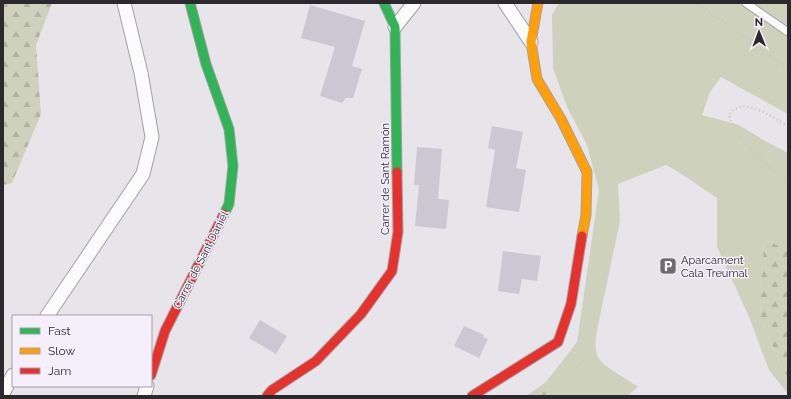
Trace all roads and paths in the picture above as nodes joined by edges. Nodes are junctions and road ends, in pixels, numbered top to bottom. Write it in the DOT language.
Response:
graph roads {
  1 [pos="124,3"];
  2 [pos="190,3"];
  3 [pos="384,3"];
  4 [pos="414,3"];
  5 [pos="506,3"];
  6 [pos="538,3"];
  7 [pos="695,3"];
  8 [pos="746,3"];
  9 [pos="395,27"];
  10 [pos="788,32"];
  11 [pos="531,42"];
  12 [pos="788,68"];
  13 [pos="788,126"];
  14 [pos="788,181"];
  15 [pos="48,315"];
  16 [pos="570,352"];
  17 [pos="580,366"];
  18 [pos="152,372"];
  19 [pos="12,377"];
  20 [pos="3,393"];
  21 [pos="267,396"];
  22 [pos="472,396"];
  1 -- 15 [label="street"];
  2 -- 18 [label="street, Carrer de Sant Daniel"];
  3 -- 9 [label="street"];
  4 -- 9 [label="street"];
  5 -- 11 [label="street"];
  6 -- 11 [label="street"];
  7 -- 12 [label="path"];
  8 -- 10 [label="lane"];
  9 -- 21 [label="street, Carrer de Sant Ramón"];
  11 -- 22 [label="street"];
  13 -- 14 [label="path"];
  16 -- 17 [label="path"];
  19 -- 20 [label="street"];
}
